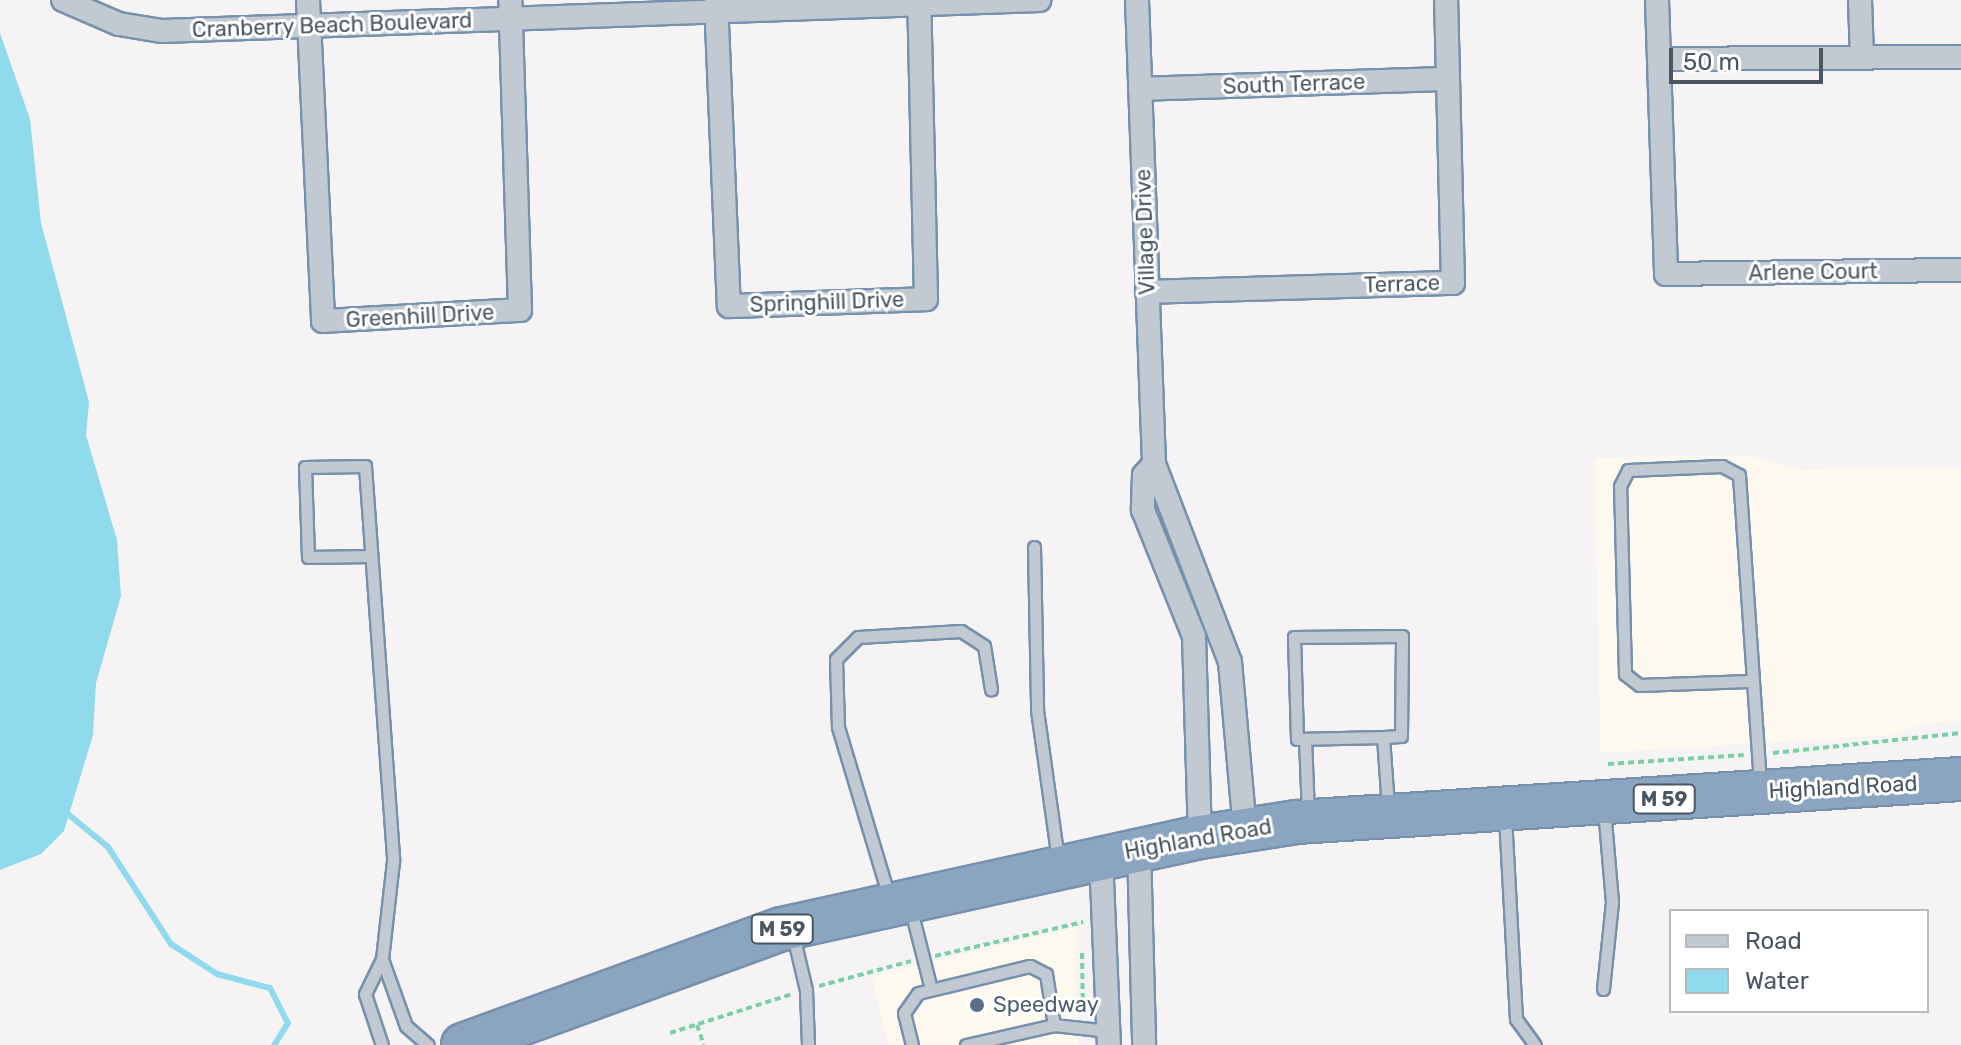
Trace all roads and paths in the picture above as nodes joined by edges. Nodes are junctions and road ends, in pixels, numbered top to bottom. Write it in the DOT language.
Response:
graph roads {
  1 [pos="63,0"];
  2 [pos="308,0"];
  3 [pos="1039,0"];
  4 [pos="1137,0"];
  5 [pos="1446,0"];
  6 [pos="1657,0"];
  7 [pos="1860,0"];
  8 [pos="919,2"];
  9 [pos="716,6"];
  10 [pos="510,9"];
  11 [pos="310,26"];
  12 [pos="1961,57"];
  13 [pos="1862,58"];
  14 [pos="1659,59"];
  15 [pos="1448,79"];
  16 [pos="1140,89"];
  17 [pos="1961,270"];
  18 [pos="1147,292"];
  19 [pos="1154,464"];
  20 [pos="1034,547"];
  21 [pos="370,556"];
  22 [pos="1749,681"];
  23 [pos="991,689"];
  24 [pos="1961,733"];
  25 [pos="1383,737"];
  26 [pos="1305,739"];
  27 [pos="1759,773"];
  28 [pos="1961,779"];
  29 [pos="1606,784"];
  30 [pos="1504,807"];
  31 [pos="1389,815"];
  32 [pos="1308,821"];
  33 [pos="1245,829"];
  34 [pos="1200,837"];
  35 [pos="1120,852"];
  36 [pos="1059,865"];
  37 [pos="899,900"];
  38 [pos="1104,915"];
  39 [pos="1081,922"];
  40 [pos="791,927"];
  41 [pos="923,958"];
  42 [pos="382,959"];
  43 [pos="931,989"];
  44 [pos="1603,989"];
  45 [pos="806,990"];
  46 [pos="697,1025"];
  47 [pos="1054,1025"];
  48 [pos="1083,1032"];
  49 [pos="670,1033"];
  50 [pos="1109,1038"];
  51 [pos="1144,1041"];
  52 [pos="382,1045"];
  53 [pos="428,1045"];
  54 [pos="463,1045"];
  55 [pos="704,1045"];
  56 [pos="808,1045"];
  57 [pos="912,1045"];
  58 [pos="966,1045"];
  59 [pos="1535,1045"];
  1 -- 11 [label="street, Cranberry Beach Boulevard"];
  2 -- 11 [label="street"];
  3 -- 8 [label="street, Cranberry Beach Boulevard"];
  4 -- 16 [label="street, Village Drive"];
  5 -- 15 [label="street"];
  6 -- 14 [label="street"];
  7 -- 13 [label="street"];
  8 -- 9 [label="street, Cranberry Beach Boulevard"];
  8 -- 9 [label="street, Springhill Drive"];
  9 -- 10 [label="street, Cranberry Beach Boulevard"];
  10 -- 11 [label="street, Cranberry Beach Boulevard"];
  10 -- 11 [label="street, Greenhill Drive"];
  12 -- 13 [label="street"];
  13 -- 14 [label="street"];
  14 -- 17 [label="street, Arlene Court"];
  15 -- 16 [label="street, South Terrace"];
  15 -- 18 [label="street, Terrace"];
  16 -- 18 [label="street, Village Drive"];
  18 -- 19 [label="street, Village Drive"];
  19 -- 33 [label="street, Village Drive"];
  19 -- 34 [label="street, Village Drive"];
  20 -- 36 [label="lane"];
  21 -- 21 [label="lane"];
  21 -- 42 [label="lane"];
  22 -- 22 [label="lane"];
  22 -- 27 [label="lane"];
  23 -- 37 [label="lane"];
  24 -- 27 [label="path"];
  25 -- 26 [label="lane"];
  25 -- 26 [label="lane"];
  25 -- 31 [label="lane"];
  26 -- 32 [label="lane"];
  27 -- 28 [label="highway, Highland Road / M 59"];
  27 -- 29 [label="highway, Highland Road / M 59"];
  27 -- 29 [label="path"];
  29 -- 30 [label="highway, Highland Road / M 59"];
  29 -- 44 [label="lane"];
  30 -- 31 [label="highway, Highland Road / M 59"];
  30 -- 59 [label="lane"];
  31 -- 32 [label="highway, Highland Road / M 59"];
  32 -- 33 [label="highway, Highland Road / M 59"];
  33 -- 34 [label="highway, Highland Road / M 59"];
  34 -- 35 [label="highway, Highland Road / M 59"];
  35 -- 36 [label="highway, Highland Road / M 59"];
  35 -- 38 [label="street"];
  35 -- 51 [label="street"];
  36 -- 37 [label="highway, Highland Road / M 59"];
  37 -- 40 [label="highway, Highland Road / M 59"];
  37 -- 41 [label="lane"];
  38 -- 39 [label="path"];
  38 -- 50 [label="street"];
  39 -- 41 [label="path"];
  39 -- 48 [label="path"];
  40 -- 45 [label="lane"];
  40 -- 54 [label="highway, Highland Road / M 59"];
  41 -- 43 [label="lane"];
  41 -- 45 [label="path"];
  42 -- 52 [label="lane"];
  42 -- 53 [label="lane"];
  43 -- 47 [label="lane"];
  43 -- 57 [label="lane"];
  45 -- 46 [label="path"];
  45 -- 56 [label="lane"];
  46 -- 49 [label="path"];
  46 -- 55 [label="path"];
  47 -- 48 [label="lane"];
  47 -- 58 [label="lane"];
  48 -- 50 [label="lane"];
  50 -- 51 [label="street"];
}
